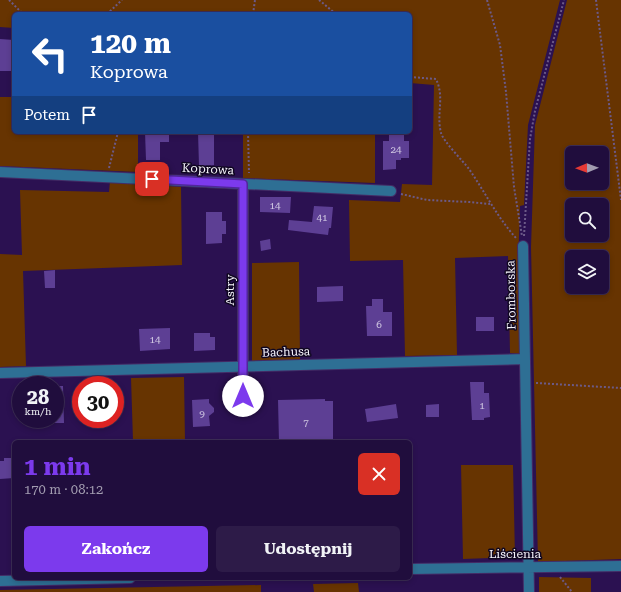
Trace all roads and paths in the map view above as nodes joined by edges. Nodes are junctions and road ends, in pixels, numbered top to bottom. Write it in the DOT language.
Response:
graph roads {
  1 [pos="9,0"];
  2 [pos="122,0"];
  3 [pos="255,0"];
  4 [pos="319,0"];
  5 [pos="486,0"];
  6 [pos="564,0"];
  7 [pos="596,0"];
  8 [pos="22,12"];
  9 [pos="109,12"];
  10 [pos="253,12"];
  11 [pos="334,12"];
  12 [pos="412,77"];
  13 [pos="118,134"];
  14 [pos="248,134"];
  15 [pos="0,172"];
  16 [pos="107,176"];
  17 [pos="246,184"];
  18 [pos="391,191"];
  19 [pos="621,200"];
  20 [pos="490,204"];
  21 [pos="523,246"];
  22 [pos="525,359"];
  23 [pos="243,367"];
  24 [pos="0,373"];
  25 [pos="526,383"];
  26 [pos="621,388"];
  27 [pos="243,396"];
  28 [pos="529,566"];
  29 [pos="621,566"];
  30 [pos="551,567"];
  31 [pos="412,569"];
  32 [pos="43,580"];
  33 [pos="0,581"];
  34 [pos="529,592"];
  35 [pos="572,592"];
  1 -- 8 [label="path"];
  2 -- 9 [label="path"];
  3 -- 10 [label="path"];
  4 -- 11 [label="path"];
  5 -- 21 [label="path, Fromborska"];
  6 -- 21 [label="path"];
  7 -- 19 [label="path"];
  12 -- 20 [label="path"];
  13 -- 16 [label="path"];
  14 -- 17 [label="path"];
  15 -- 16 [label="street, Koprowa"];
  16 -- 17 [label="street, Koprowa"];
  17 -- 18 [label="street, Koprowa"];
  17 -- 23 [label="street, Astry"];
  18 -- 20 [label="path"];
  20 -- 21 [label="path"];
  21 -- 22 [label="street, Fromborska"];
  22 -- 23 [label="street, Bachusa"];
  22 -- 25 [label="street, Fromborska"];
  23 -- 24 [label="street, Bachusa"];
  23 -- 27 [label="street, Astry"];
  25 -- 26 [label="path"];
  25 -- 28 [label="street, Fromborska"];
  28 -- 30 [label="street, Liścienia"];
  28 -- 31 [label="street, Liścienia"];
  28 -- 34 [label="street, Fromborska"];
  29 -- 30 [label="street, Liścienia"];
  30 -- 35 [label="path"];
  32 -- 33 [label="street"];
}
